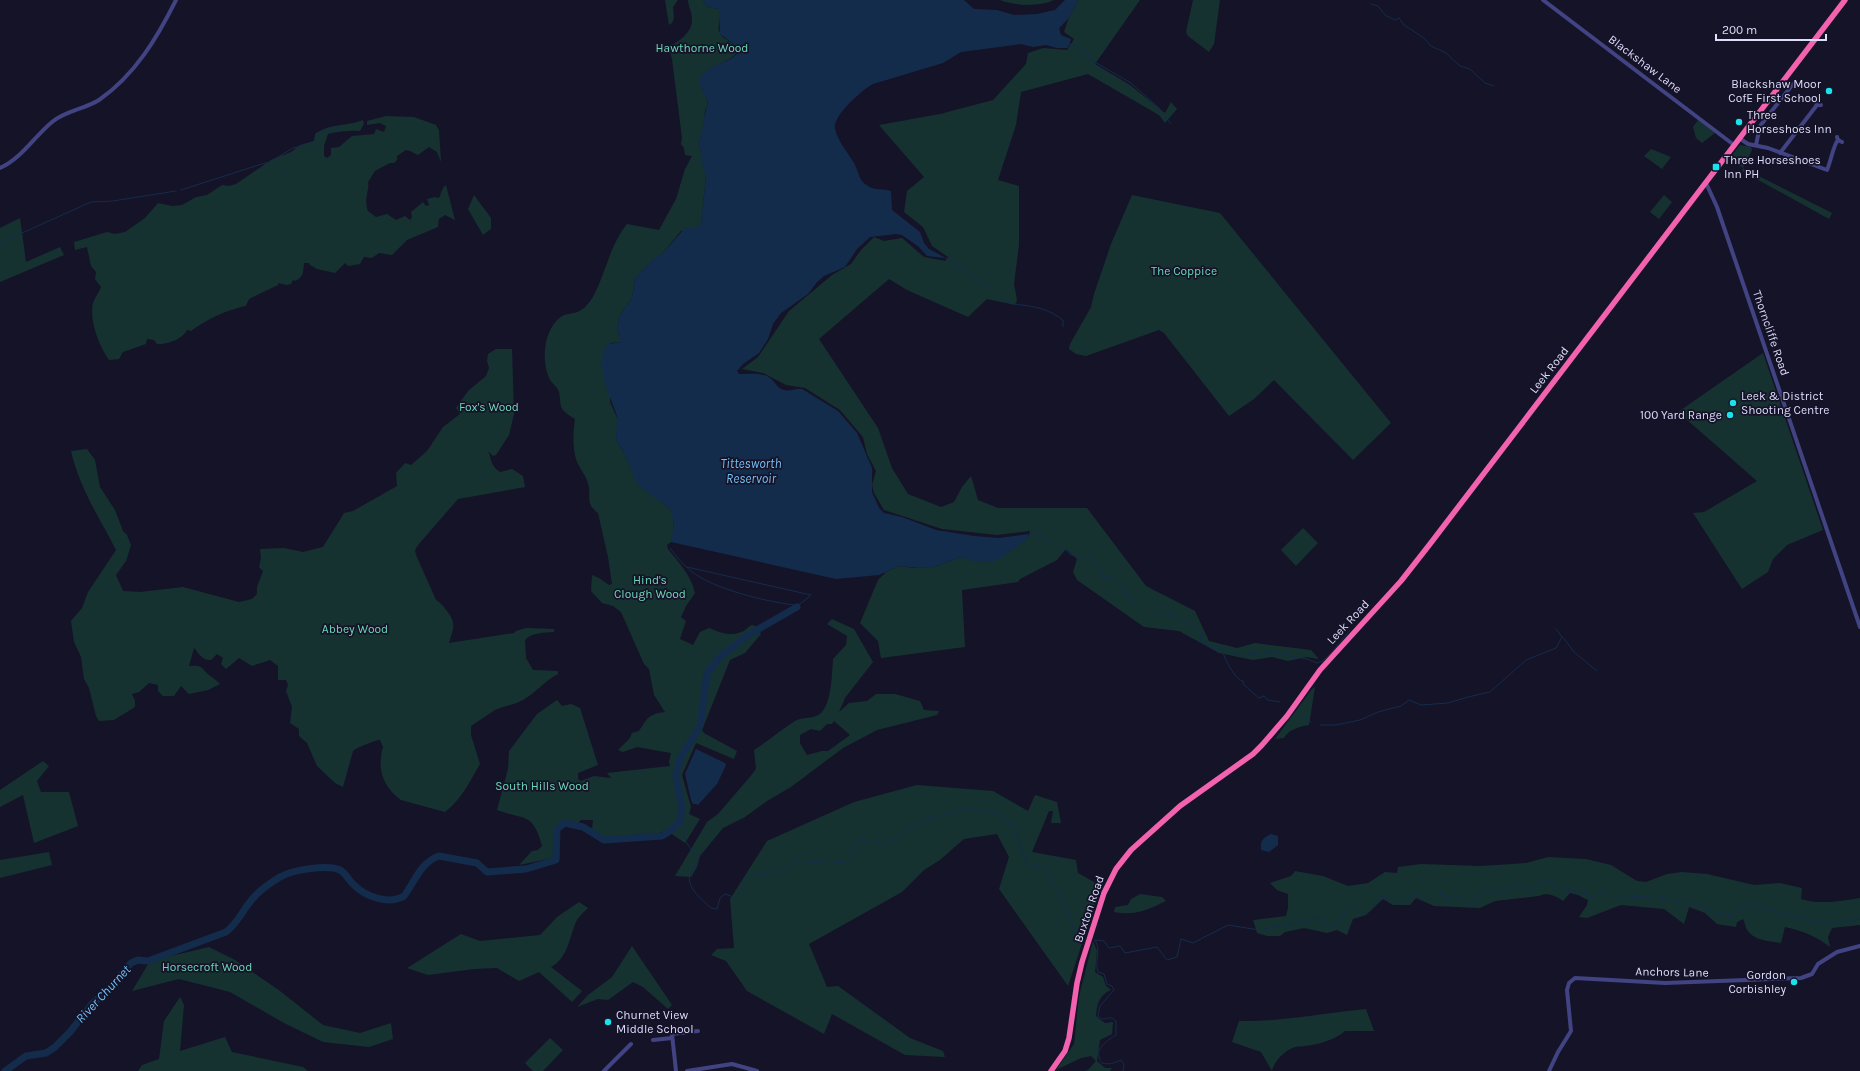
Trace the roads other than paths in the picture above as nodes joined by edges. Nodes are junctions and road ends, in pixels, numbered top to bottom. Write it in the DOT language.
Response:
graph roads {
  1 [pos="176,0"];
  2 [pos="1543,0"];
  3 [pos="1845,0"];
  4 [pos="1794,85"];
  5 [pos="1818,104"];
  6 [pos="1739,138"];
  7 [pos="1839,139"];
  8 [pos="1734,145"];
  9 [pos="1756,145"];
  10 [pos="1780,153"];
  11 [pos="0,168"];
  12 [pos="1706,183"];
  13 [pos="1860,627"];
  14 [pos="1262,745"];
  15 [pos="1860,946"];
  16 [pos="698,1031"];
  17 [pos="672,1038"];
  18 [pos="653,1040"];
  19 [pos="631,1044"];
  20 [pos="716,1066"];
  21 [pos="704,1069"];
  22 [pos="604,1071"];
  23 [pos="676,1071"];
  24 [pos="687,1071"];
  25 [pos="717,1071"];
  26 [pos="757,1071"];
  27 [pos="1051,1071"];
  28 [pos="1549,1071"];
  1 -- 11 [label="street"];
  2 -- 8 [label="street, Blackshaw Lane"];
  3 -- 6 [label="highway, Leek Road"];
  4 -- 9 [label="street"];
  5 -- 10 [label="street"];
  6 -- 8 [label="highway, Leek Road"];
  6 -- 9 [label="street"];
  7 -- 10 [label="street"];
  8 -- 12 [label="highway, Leek Road"];
  9 -- 10 [label="street"];
  12 -- 13 [label="street, Thorncliffe Road"];
  12 -- 14 [label="highway, Leek Road"];
  14 -- 27 [label="highway, Buxton Road"];
  15 -- 28 [label="street, Anchors Lane"];
  16 -- 17 [label="street"];
  17 -- 18 [label="street"];
  17 -- 23 [label="street"];
  19 -- 22 [label="street"];
  20 -- 21 [label="street"];
  20 -- 25 [label="street"];
  20 -- 26 [label="street"];
  21 -- 24 [label="street"];
}
